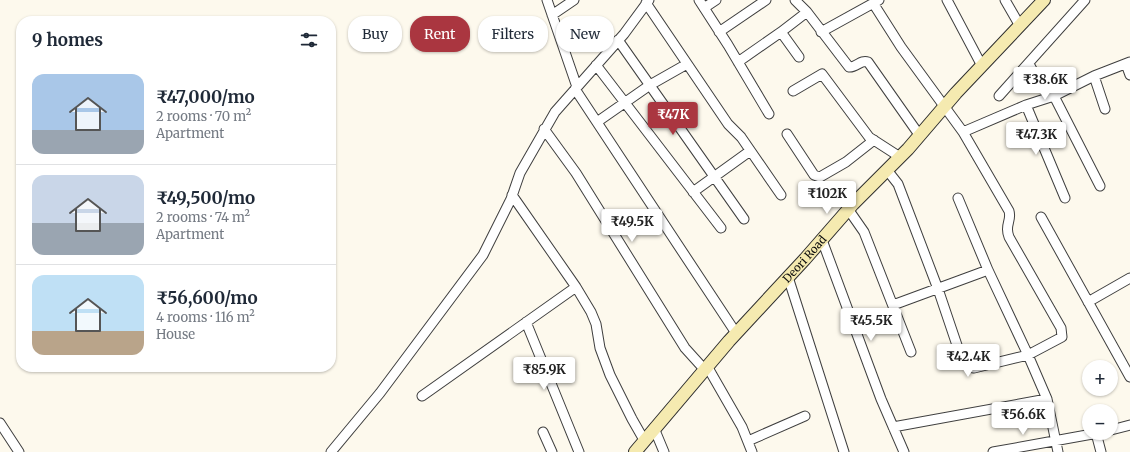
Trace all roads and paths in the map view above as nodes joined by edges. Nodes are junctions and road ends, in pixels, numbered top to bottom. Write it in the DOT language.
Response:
graph roads {
  1 [pos="547,0"];
  2 [pos="574,0"];
  3 [pos="716,0"];
  4 [pos="766,0"];
  5 [pos="795,0"];
  6 [pos="947,0"];
  7 [pos="1005,0"];
  8 [pos="1044,0"];
  9 [pos="1085,0"];
  10 [pos="647,2"];
  11 [pos="876,2"];
  12 [pos="701,4"];
  13 [pos="807,12"];
  14 [pos="552,15"];
  15 [pos="1020,26"];
  16 [pos="719,32"];
  17 [pos="781,32"];
  18 [pos="821,32"];
  19 [pos="618,40"];
  20 [pos="799,57"];
  21 [pos="738,62"];
  22 [pos="1128,63"];
  23 [pos="687,64"];
  24 [pos="1029,64"];
  25 [pos="596,65"];
  26 [pos="982,66"];
  27 [pos="1130,75"];
  28 [pos="1094,76"];
  29 [pos="650,85"];
  30 [pos="576,88"];
  31 [pos="793,91"];
  32 [pos="999,96"];
  33 [pos="1054,96"];
  34 [pos="625,102"];
  35 [pos="1026,105"];
  36 [pos="945,108"];
  37 [pos="1105,109"];
  38 [pos="769,114"];
  39 [pos="597,122"];
  40 [pos="544,129"];
  41 [pos="963,132"];
  42 [pos="787,134"];
  43 [pos="920,136"];
  44 [pos="874,140"];
  45 [pos="750,151"];
  46 [pos="900,157"];
  47 [pos="887,170"];
  48 [pos="714,176"];
  49 [pos="1100,186"];
  50 [pos="693,192"];
  51 [pos="512,195"];
  52 [pos="781,195"];
  53 [pos="958,198"];
  54 [pos="1065,198"];
  55 [pos="848,209"];
  56 [pos="1042,217"];
  57 [pos="744,219"];
  58 [pos="722,228"];
  59 [pos="822,240"];
  60 [pos="988,270"];
  61 [pos="788,277"];
  62 [pos="1130,278"];
  63 [pos="576,287"];
  64 [pos="938,289"];
  65 [pos="1088,302"];
  66 [pos="893,305"];
  67 [pos="526,322"];
  68 [pos="736,333"];
  69 [pos="911,352"];
  70 [pos="1028,355"];
  71 [pos="705,368"];
  72 [pos="1130,377"];
  73 [pos="422,396"];
  74 [pos="1047,399"];
  75 [pos="805,416"];
  76 [pos="0,423"];
  77 [pos="1130,425"];
  78 [pos="893,427"];
  79 [pos="654,428"];
  80 [pos="1118,428"];
  81 [pos="543,432"];
  82 [pos="1082,436"];
  83 [pos="644,440"];
  84 [pos="1098,440"];
  85 [pos="748,441"];
  86 [pos="1056,442"];
  87 [pos="1014,450"];
  88 [pos="19,452"];
  89 [pos="331,452"];
  90 [pos="552,452"];
  91 [pos="579,452"];
  92 [pos="635,452"];
  93 [pos="664,452"];
  94 [pos="752,452"];
  95 [pos="844,452"];
  96 [pos="904,452"];
  97 [pos="993,452"];
  98 [pos="1058,452"];
  99 [pos="1101,452"];
  1 -- 14 [label="street"];
  2 -- 14 [label="street"];
  3 -- 12 [label="street"];
  4 -- 16 [label="street"];
  5 -- 13 [label="street"];
  6 -- 26 [label="street"];
  7 -- 15 [label="street"];
  8 -- 15 [label="street, Deori Road"];
  9 -- 24 [label="street"];
  10 -- 19 [label="street"];
  10 -- 23 [label="street"];
  11 -- 18 [label="street"];
  11 -- 36 [label="street"];
  12 -- 16 [label="street"];
  13 -- 17 [label="street"];
  13 -- 18 [label="street"];
  14 -- 30 [label="street"];
  15 -- 26 [label="street, Deori Road"];
  16 -- 21 [label="street"];
  17 -- 20 [label="street"];
  17 -- 21 [label="street"];
  18 -- 43 [label="street"];
  19 -- 25 [label="street"];
  19 -- 29 [label="street"];
  21 -- 38 [label="street"];
  22 -- 27 [label="street"];
  22 -- 28 [label="street"];
  23 -- 29 [label="street"];
  23 -- 45 [label="street"];
  24 -- 32 [label="street"];
  24 -- 33 [label="street"];
  25 -- 30 [label="street"];
  25 -- 34 [label="street"];
  26 -- 36 [label="street, Deori Road"];
  28 -- 33 [label="street"];
  28 -- 37 [label="street"];
  29 -- 34 [label="street"];
  29 -- 48 [label="street"];
  30 -- 39 [label="street"];
  30 -- 40 [label="street"];
  31 -- 44 [label="street"];
  33 -- 35 [label="street"];
  33 -- 49 [label="street"];
  34 -- 39 [label="street"];
  34 -- 50 [label="street"];
  35 -- 41 [label="street"];
  35 -- 54 [label="street"];
  36 -- 41 [label="street"];
  36 -- 43 [label="street, Deori Road"];
  39 -- 68 [label="street"];
  40 -- 51 [label="street"];
  40 -- 71 [label="street"];
  41 -- 70 [label="street"];
  42 -- 44 [label="street"];
  43 -- 46 [label="street, Deori Road"];
  44 -- 46 [label="street"];
  45 -- 48 [label="street"];
  45 -- 52 [label="street"];
  46 -- 47 [label="street, Deori Road"];
  47 -- 55 [label="street, Deori Road"];
  47 -- 64 [label="street"];
  48 -- 50 [label="street"];
  48 -- 57 [label="street"];
  50 -- 58 [label="street"];
  51 -- 63 [label="street"];
  51 -- 89 [label="street"];
  53 -- 60 [label="street"];
  55 -- 59 [label="street, Deori Road"];
  55 -- 66 [label="street"];
  56 -- 65 [label="street"];
  59 -- 61 [label="street, Deori Road"];
  59 -- 78 [label="street"];
  60 -- 64 [label="street"];
  60 -- 70 [label="street"];
  61 -- 68 [label="street, Deori Road"];
  61 -- 95 [label="street"];
  62 -- 65 [label="street"];
  63 -- 67 [label="street"];
  63 -- 83 [label="street"];
  64 -- 66 [label="street"];
  64 -- 70 [label="street"];
  65 -- 72 [label="street"];
  66 -- 69 [label="street"];
  67 -- 73 [label="street"];
  67 -- 91 [label="street"];
  68 -- 71 [label="street, Deori Road"];
  70 -- 74 [label="street"];
  71 -- 79 [label="street, Deori Road"];
  71 -- 85 [label="street"];
  74 -- 78 [label="street"];
  74 -- 86 [label="street"];
  75 -- 85 [label="street"];
  76 -- 88 [label="street"];
  77 -- 80 [label="street"];
  78 -- 96 [label="street"];
  79 -- 83 [label="street, Deori Road"];
  79 -- 93 [label="street"];
  81 -- 90 [label="street"];
  82 -- 86 [label="street"];
  83 -- 92 [label="street, Deori Road"];
  84 -- 99 [label="street"];
  85 -- 94 [label="street"];
  86 -- 87 [label="street"];
  86 -- 98 [label="street"];
  87 -- 97 [label="street"];
}
